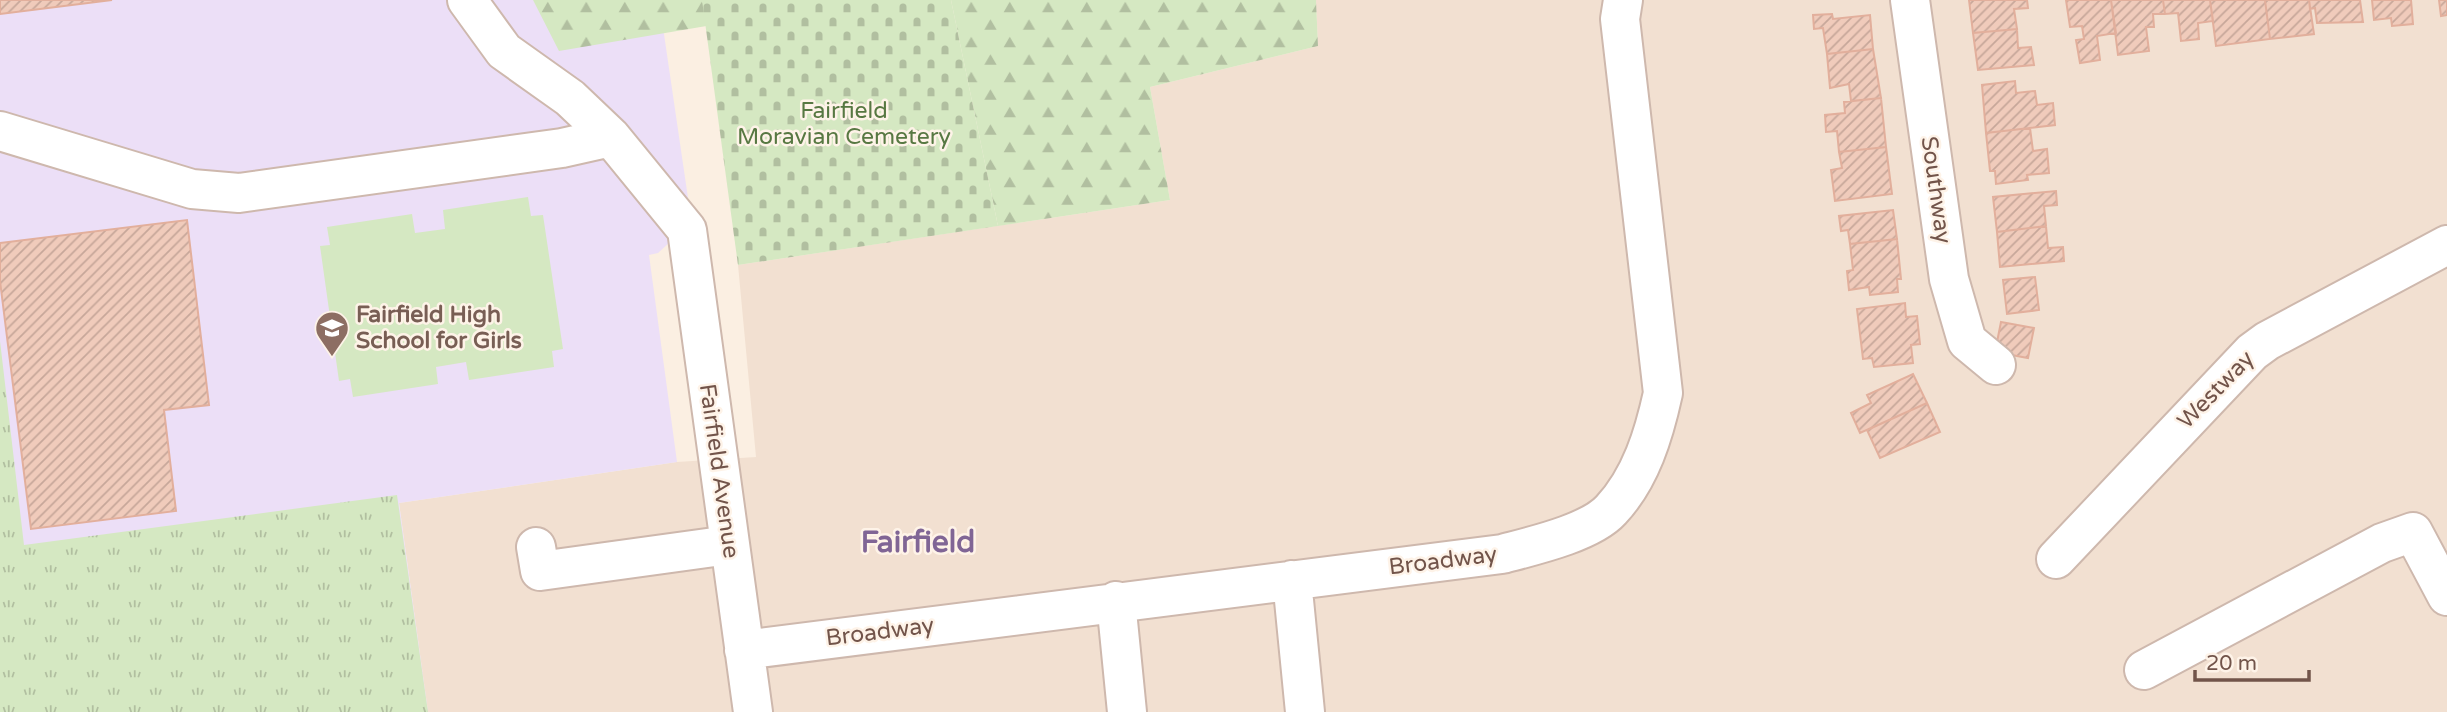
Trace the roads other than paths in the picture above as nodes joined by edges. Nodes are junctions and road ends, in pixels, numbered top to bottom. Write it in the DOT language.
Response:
graph roads {
  1 [pos="467,0"];
  2 [pos="1623,0"];
  3 [pos="1910,0"];
  4 [pos="0,131"];
  5 [pos="611,137"];
  6 [pos="2447,245"];
  7 [pos="1996,365"];
  8 [pos="729,545"];
  9 [pos="536,547"];
  10 [pos="2056,559"];
  11 [pos="1292,580"];
  12 [pos="2447,596"];
  13 [pos="1116,601"];
  14 [pos="744,650"];
  15 [pos="2144,670"];
  16 [pos="753,712"];
  17 [pos="1127,712"];
  18 [pos="1305,712"];
  1 -- 5 [label="street"];
  2 -- 11 [label="street, Broadway"];
  3 -- 7 [label="street, Southway"];
  4 -- 5 [label="street"];
  5 -- 8 [label="street, Fairfield Avenue"];
  6 -- 10 [label="street, Westway"];
  8 -- 9 [label="street"];
  8 -- 14 [label="street, Fairfield Avenue"];
  11 -- 13 [label="street, Broadway"];
  11 -- 18 [label="street"];
  12 -- 15 [label="street"];
  13 -- 14 [label="street, Broadway"];
  13 -- 17 [label="street"];
  14 -- 16 [label="street, Fairfield Avenue"];
}
